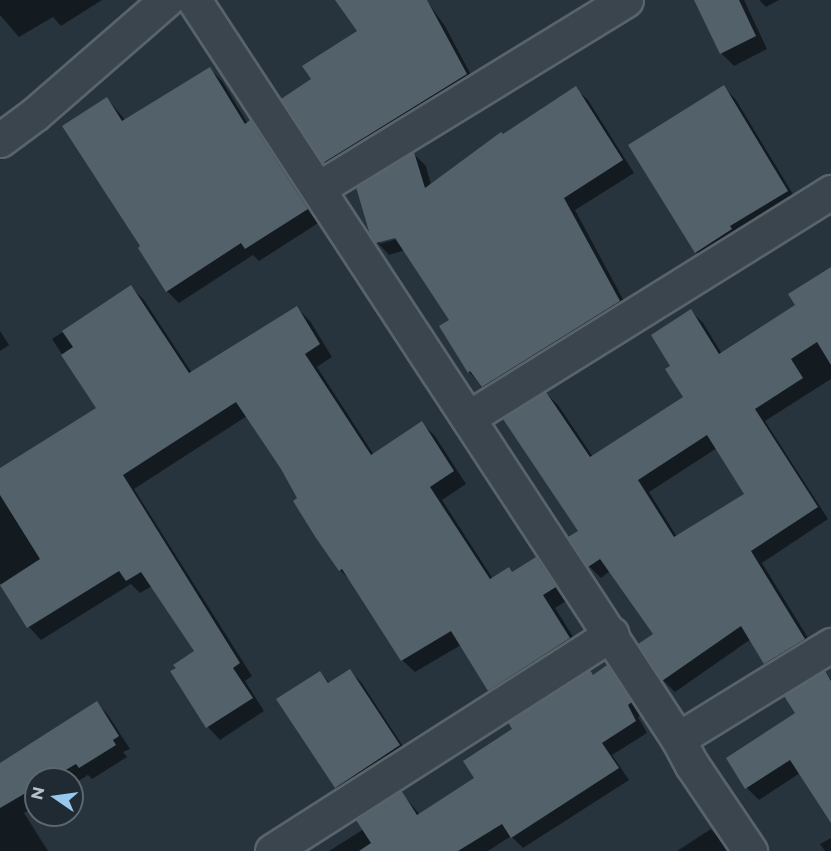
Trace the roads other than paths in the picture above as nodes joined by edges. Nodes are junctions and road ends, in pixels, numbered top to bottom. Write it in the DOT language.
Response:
graph roads {
  1 [pos="166,0"];
  2 [pos="194,0"];
  3 [pos="626,0"];
  4 [pos="0,140"];
  5 [pos="319,188"];
  6 [pos="831,192"];
  7 [pos="468,418"];
  8 [pos="611,634"];
  9 [pos="831,645"];
  10 [pos="678,739"];
  11 [pos="272,851"];
  12 [pos="750,851"];
  1 -- 4 [label="street"];
  2 -- 5 [label="street"];
  3 -- 5 [label="street"];
  5 -- 7 [label="street"];
  6 -- 7 [label="street"];
  7 -- 8 [label="street"];
  8 -- 10 [label="street"];
  8 -- 11 [label="street"];
  9 -- 10 [label="street"];
  10 -- 12 [label="street"];
}
